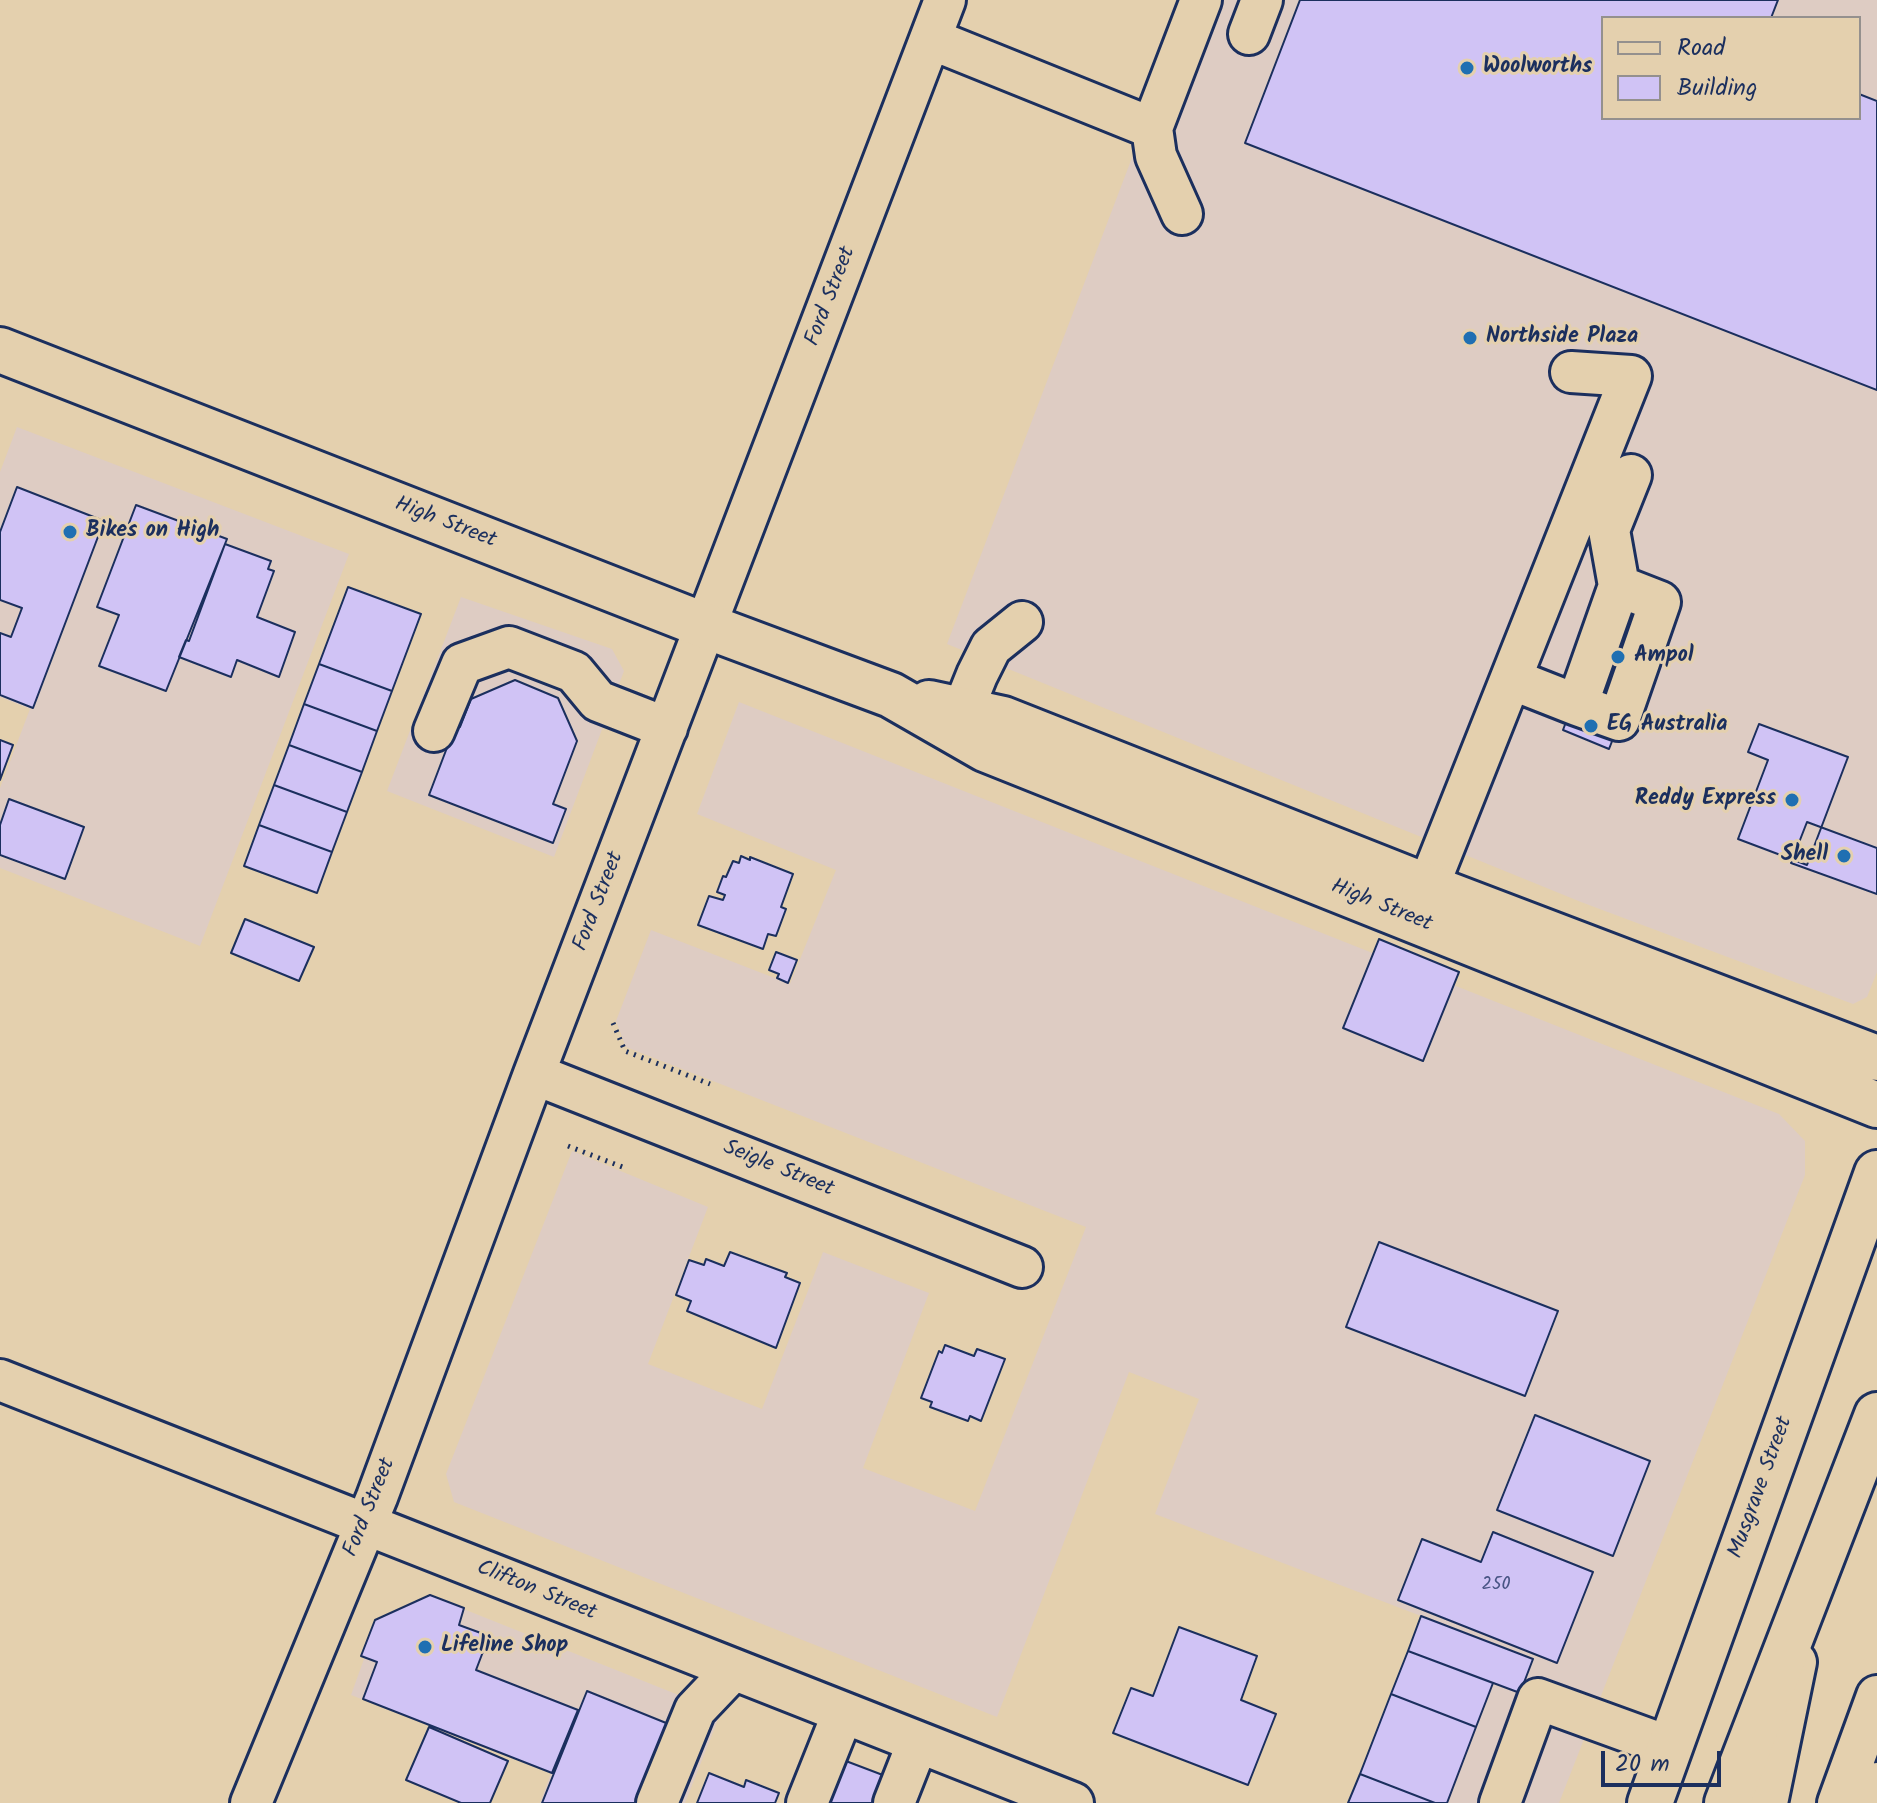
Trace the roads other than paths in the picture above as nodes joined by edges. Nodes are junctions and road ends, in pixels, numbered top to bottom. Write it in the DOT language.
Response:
graph roads {
  1 [pos="945,0"];
  2 [pos="1201,0"];
  3 [pos="931,39"];
  4 [pos="1152,128"];
  5 [pos="1182,214"];
  6 [pos="0,350"];
  7 [pos="1571,372"];
  8 [pos="1588,482"];
  9 [pos="1022,622"];
  10 [pos="706,626"];
  11 [pos="1511,679"];
  12 [pos="959,720"];
  13 [pos="667,728"];
  14 [pos="434,731"];
  15 [pos="1428,887"];
  16 [pos="1877,1058"];
  17 [pos="534,1074"];
  18 [pos="1877,1105"];
  19 [pos="1877,1173"];
  20 [pos="1022,1267"];
  21 [pos="0,1380"];
  22 [pos="1874,1428"];
  23 [pos="365,1524"];
  24 [pos="1813,1580"];
  25 [pos="733,1670"];
  26 [pos="1877,1696"];
  27 [pos="843,1713"];
  28 [pos="918,1742"];
  29 [pos="1670,1747"];
  30 [pos="1877,1783"];
  31 [pos="1048,1799"];
  32 [pos="251,1803"];
  33 [pos="657,1803"];
  34 [pos="807,1803"];
  35 [pos="894,1803"];
  36 [pos="1500,1803"];
  37 [pos="1650,1803"];
  38 [pos="1727,1803"];
  39 [pos="1767,1803"];
  40 [pos="1838,1803"];
  41 [pos="1869,1803"];
  1 -- 3 [label="street, Ford Street"];
  2 -- 4 [label="street"];
  3 -- 4 [label="street"];
  3 -- 10 [label="street, Ford Street"];
  4 -- 5 [label="street"];
  6 -- 10 [label="main road, High Street"];
  7 -- 8 [label="street"];
  8 -- 11 [label="street"];
  8 -- 11 [label="street"];
  9 -- 12 [label="street"];
  10 -- 12 [label="main road, High Street"];
  10 -- 13 [label="street, Ford Street"];
  11 -- 15 [label="street"];
  12 -- 15 [label="main road, High Street"];
  12 -- 18 [label="main road, High Street"];
  13 -- 14 [label="street"];
  13 -- 17 [label="street, Ford Street"];
  15 -- 16 [label="main road, High Street"];
  17 -- 20 [label="street, Seigle Street"];
  17 -- 23 [label="street, Ford Street"];
  19 -- 29 [label="main road, Musgrave Street"];
  21 -- 23 [label="street, Clifton Street"];
  22 -- 24 [label="main road"];
  23 -- 25 [label="street, Clifton Street"];
  23 -- 32 [label="street, Ford Street"];
  24 -- 38 [label="main road"];
  24 -- 39 [label="street"];
  25 -- 27 [label="street, Clifton Street"];
  25 -- 33 [label="street"];
  26 -- 40 [label="street"];
  27 -- 28 [label="street, Clifton Street"];
  27 -- 34 [label="street"];
  28 -- 31 [label="street, Clifton Street"];
  28 -- 35 [label="street"];
  29 -- 36 [label="street"];
  29 -- 37 [label="main road, Musgrave Street"];
  30 -- 41 [label="street"];
}
